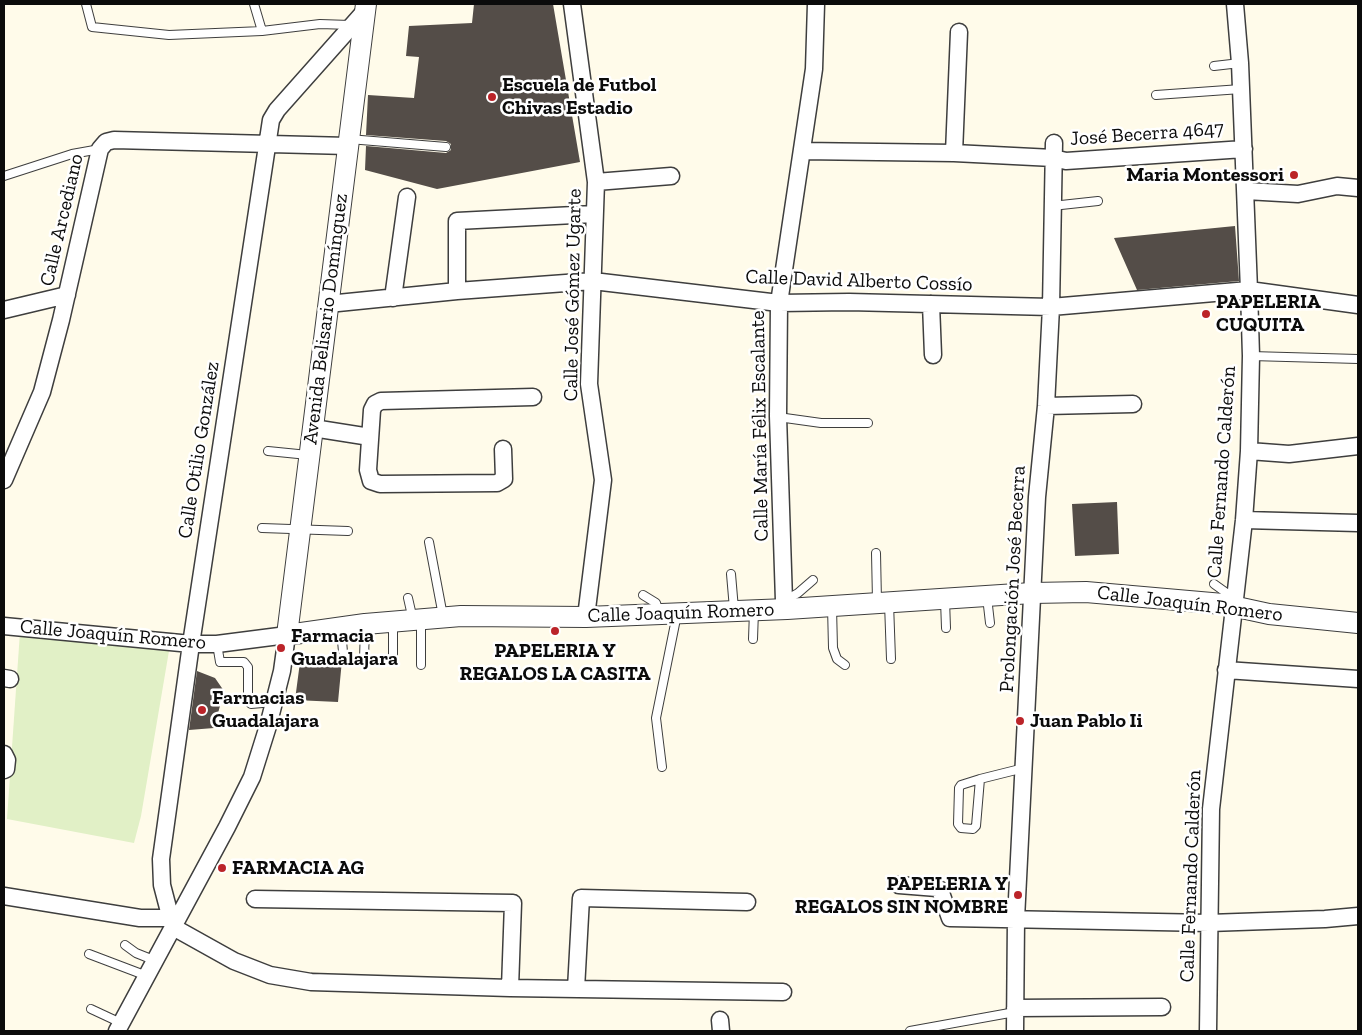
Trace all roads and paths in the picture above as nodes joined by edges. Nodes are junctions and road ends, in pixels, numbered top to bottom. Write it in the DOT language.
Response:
graph roads {
  1 [pos="86,4"];
  2 [pos="254,4"];
  3 [pos="572,4"];
  4 [pos="816,4"];
  5 [pos="1234,4"];
  6 [pos="361,14"];
  7 [pos="262,32"];
  8 [pos="958,32"];
  9 [pos="1240,64"];
  10 [pos="1214,66"];
  11 [pos="1241,89"];
  12 [pos="1156,95"];
  13 [pos="348,142"];
  14 [pos="267,143"];
  15 [pos="446,147"];
  16 [pos="100,149"];
  17 [pos="1244,149"];
  18 [pos="802,151"];
  19 [pos="1053,151"];
  20 [pos="954,153"];
  21 [pos="4,176"];
  22 [pos="671,176"];
  23 [pos="596,182"];
  24 [pos="1358,188"];
  25 [pos="1246,191"];
  26 [pos="407,197"];
  27 [pos="1098,201"];
  28 [pos="1052,206"];
  29 [pos="594,214"];
  30 [pos="593,281"];
  31 [pos="1249,290"];
  32 [pos="457,291"];
  33 [pos="67,295"];
  34 [pos="393,298"];
  35 [pos="328,304"];
  36 [pos="779,304"];
  37 [pos="932,304"];
  38 [pos="1358,305"];
  39 [pos="1051,307"];
  40 [pos="4,310"];
  41 [pos="932,355"];
  42 [pos="1251,356"];
  43 [pos="1358,360"];
  44 [pos="532,397"];
  45 [pos="1133,404"];
  46 [pos="1046,406"];
  47 [pos="778,416"];
  48 [pos="868,422"];
  49 [pos="313,428"];
  50 [pos="370,437"];
  51 [pos="1358,446"];
  52 [pos="503,449"];
  53 [pos="268,451"];
  54 [pos="1249,451"];
  55 [pos="309,455"];
  56 [pos="4,480"];
  57 [pos="1244,520"];
  58 [pos="1358,523"];
  59 [pos="262,528"];
  60 [pos="300,530"];
  61 [pos="348,531"];
  62 [pos="429,542"];
  63 [pos="876,553"];
  64 [pos="731,574"];
  65 [pos="813,580"];
  66 [pos="1214,584"];
  67 [pos="643,594"];
  68 [pos="1032,594"];
  69 [pos="987,597"];
  70 [pos="408,598"];
  71 [pos="945,600"];
  72 [pos="1234,602"];
  73 [pos="883,604"];
  74 [pos="786,605"];
  75 [pos="832,607"];
  76 [pos="744,611"];
  77 [pos="668,614"];
  78 [pos="586,617"];
  79 [pos="443,618"];
  80 [pos="417,619"];
  81 [pos="393,621"];
  82 [pos="990,623"];
  83 [pos="1358,623"];
  84 [pos="365,624"];
  85 [pos="4,626"];
  86 [pos="341,627"];
  87 [pos="946,628"];
  88 [pos="287,635"];
  89 [pos="753,639"];
  90 [pos="191,644"];
  91 [pos="217,644"];
  92 [pos="343,652"];
  93 [pos="393,655"];
  94 [pos="364,659"];
  95 [pos="891,659"];
  96 [pos="421,665"];
  97 [pos="845,665"];
  98 [pos="1226,670"];
  99 [pos="1358,679"];
  100 [pos="274,702"];
  101 [pos="4,754"];
  102 [pos="662,767"];
  103 [pos="1024,768"];
  104 [pos="4,770"];
  105 [pos="980,779"];
  106 [pos="899,885"];
  107 [pos="4,896"];
  108 [pos="255,899"];
  109 [pos="747,902"];
  110 [pos="1358,916"];
  111 [pos="1016,919"];
  112 [pos="172,922"];
  113 [pos="1209,922"];
  114 [pos="198,940"];
  115 [pos="165,942"];
  116 [pos="125,945"];
  117 [pos="89,954"];
  118 [pos="156,960"];
  119 [pos="147,976"];
  120 [pos="510,988"];
  121 [pos="576,989"];
  122 [pos="783,992"];
  123 [pos="1162,1007"];
  124 [pos="91,1009"];
  125 [pos="1015,1010"];
  126 [pos="119,1027"];
  127 [pos="910,1031"];
  128 [pos="1015,1031"];
  129 [pos="1208,1031"];
  1 -- 7 [label="lane"];
  2 -- 7 [label="lane"];
  3 -- 23 [label="street, Calle José Gómez Ugarte"];
  4 -- 18 [label="street, Calle María Félix Escalante"];
  5 -- 9 [label="street, Calle Fernando Calderón"];
  6 -- 7 [label="lane"];
  6 -- 13 [label="street, Avenida Belisario Domínguez"];
  6 -- 14 [label="street, Calle Otilio González"];
  8 -- 20 [label="street"];
  9 -- 10 [label="lane"];
  9 -- 11 [label="street, Calle Fernando Calderón"];
  11 -- 12 [label="lane"];
  11 -- 17 [label="street, Calle Fernando Calderón"];
  13 -- 14 [label="street, Calle Arcediano"];
  13 -- 15 [label="lane"];
  13 -- 35 [label="street, Avenida Belisario Domínguez"];
  14 -- 16 [label="street, Calle Arcediano"];
  14 -- 90 [label="street, Calle Otilio González"];
  16 -- 21 [label="lane"];
  16 -- 33 [label="street, Calle Arcediano"];
  17 -- 19 [label="street, José Becerra 4647"];
  17 -- 25 [label="street, Calle Fernando Calderón"];
  18 -- 20 [label="street, José Becerra 4647"];
  18 -- 36 [label="street, Calle María Félix Escalante"];
  19 -- 20 [label="street, José Becerra 4647"];
  19 -- 28 [label="street, Prolongación José Becerra"];
  22 -- 23 [label="street"];
  23 -- 29 [label="street, Calle José Gómez Ugarte"];
  24 -- 25 [label="street"];
  25 -- 31 [label="street, Calle Fernando Calderón"];
  26 -- 34 [label="street"];
  27 -- 28 [label="lane"];
  28 -- 39 [label="street, Prolongación José Becerra"];
  29 -- 30 [label="street, Calle José Gómez Ugarte"];
  29 -- 32 [label="street"];
  30 -- 32 [label="street, Calle David Alberto Cossío"];
  30 -- 36 [label="street, Calle David Alberto Cossío"];
  30 -- 78 [label="street, Calle José Gómez Ugarte"];
  31 -- 38 [label="street, Calle David Alberto Cossío"];
  31 -- 39 [label="street, Calle David Alberto Cossío"];
  31 -- 42 [label="street, Calle Fernando Calderón"];
  32 -- 34 [label="street, Calle David Alberto Cossío"];
  33 -- 40 [label="street"];
  33 -- 56 [label="street, Calle Arcediano"];
  34 -- 35 [label="street, Calle David Alberto Cossío"];
  35 -- 49 [label="street, Avenida Belisario Domínguez"];
  36 -- 37 [label="street, Calle David Alberto Cossío"];
  36 -- 47 [label="street, Calle María Félix Escalante"];
  37 -- 39 [label="street, Calle David Alberto Cossío"];
  37 -- 41 [label="street"];
  39 -- 46 [label="street, Prolongación José Becerra"];
  42 -- 43 [label="lane"];
  42 -- 54 [label="street, Calle Fernando Calderón"];
  44 -- 50 [label="street"];
  45 -- 46 [label="street"];
  46 -- 68 [label="street, Prolongación José Becerra"];
  47 -- 48 [label="lane"];
  47 -- 74 [label="street, Calle María Félix Escalante"];
  49 -- 50 [label="street"];
  49 -- 55 [label="street, Avenida Belisario Domínguez"];
  50 -- 52 [label="street"];
  51 -- 54 [label="street"];
  53 -- 55 [label="lane"];
  54 -- 57 [label="street, Calle Fernando Calderón"];
  55 -- 60 [label="street, Avenida Belisario Domínguez"];
  57 -- 58 [label="street"];
  57 -- 72 [label="street, Calle Fernando Calderón"];
  59 -- 60 [label="lane"];
  60 -- 61 [label="lane"];
  60 -- 88 [label="street, Avenida Belisario Domínguez"];
  62 -- 79 [label="lane"];
  63 -- 73 [label="lane"];
  64 -- 76 [label="lane"];
  65 -- 74 [label="lane"];
  66 -- 72 [label="lane"];
  67 -- 77 [label="lane"];
  68 -- 69 [label="street, Calle Joaquín Romero"];
  68 -- 72 [label="street, Calle Joaquín Romero"];
  68 -- 103 [label="street, Prolongación José Becerra"];
  69 -- 71 [label="street, Calle Joaquín Romero"];
  69 -- 82 [label="lane"];
  70 -- 80 [label="lane"];
  71 -- 73 [label="street, Calle Joaquín Romero"];
  71 -- 87 [label="lane"];
  72 -- 83 [label="street, Calle Joaquín Romero"];
  72 -- 98 [label="street, Calle Fernando Calderón"];
  73 -- 75 [label="street, Calle Joaquín Romero"];
  73 -- 95 [label="lane"];
  74 -- 75 [label="street, Calle Joaquín Romero"];
  74 -- 76 [label="street, Calle Joaquín Romero"];
  75 -- 97 [label="lane"];
  76 -- 77 [label="street, Calle Joaquín Romero"];
  76 -- 89 [label="lane"];
  77 -- 78 [label="street, Calle Joaquín Romero"];
  77 -- 102 [label="lane"];
  78 -- 79 [label="street, Calle Joaquín Romero"];
  79 -- 80 [label="street, Calle Joaquín Romero"];
  80 -- 81 [label="street, Calle Joaquín Romero"];
  80 -- 96 [label="lane"];
  81 -- 84 [label="street, Calle Joaquín Romero"];
  81 -- 93 [label="lane"];
  84 -- 86 [label="street, Calle Joaquín Romero"];
  84 -- 94 [label="lane"];
  85 -- 90 [label="street, Calle Joaquín Romero"];
  86 -- 88 [label="street, Calle Joaquín Romero"];
  86 -- 92 [label="lane"];
  88 -- 91 [label="street, Calle Joaquín Romero"];
  88 -- 100 [label="street"];
  90 -- 91 [label="street, Calle Joaquín Romero"];
  90 -- 112 [label="street, Calle Otilio González"];
  91 -- 100 [label="lane"];
  98 -- 99 [label="street"];
  98 -- 113 [label="street, Calle Fernando Calderón"];
  100 -- 112 [label="street"];
  101 -- 104 [label="street"];
  103 -- 105 [label="lane"];
  103 -- 111 [label="street, Prolongación José Becerra"];
  105 -- 105 [label="lane"];
  106 -- 111 [label="street"];
  107 -- 112 [label="street"];
  108 -- 120 [label="street"];
  109 -- 121 [label="street"];
  110 -- 113 [label="street"];
  111 -- 113 [label="street"];
  111 -- 125 [label="street, Prolongación José Becerra"];
  112 -- 114 [label="street"];
  112 -- 115 [label="street"];
  113 -- 129 [label="street, Calle Fernando Calderón"];
  114 -- 115 [label="street"];
  114 -- 120 [label="street"];
  115 -- 118 [label="street"];
  116 -- 118 [label="lane"];
  117 -- 119 [label="lane"];
  118 -- 119 [label="street"];
  119 -- 126 [label="street"];
  120 -- 121 [label="street"];
  121 -- 122 [label="street"];
  123 -- 125 [label="street"];
  124 -- 126 [label="lane"];
  125 -- 127 [label="lane"];
  125 -- 128 [label="street, Prolongación José Becerra"];
}
